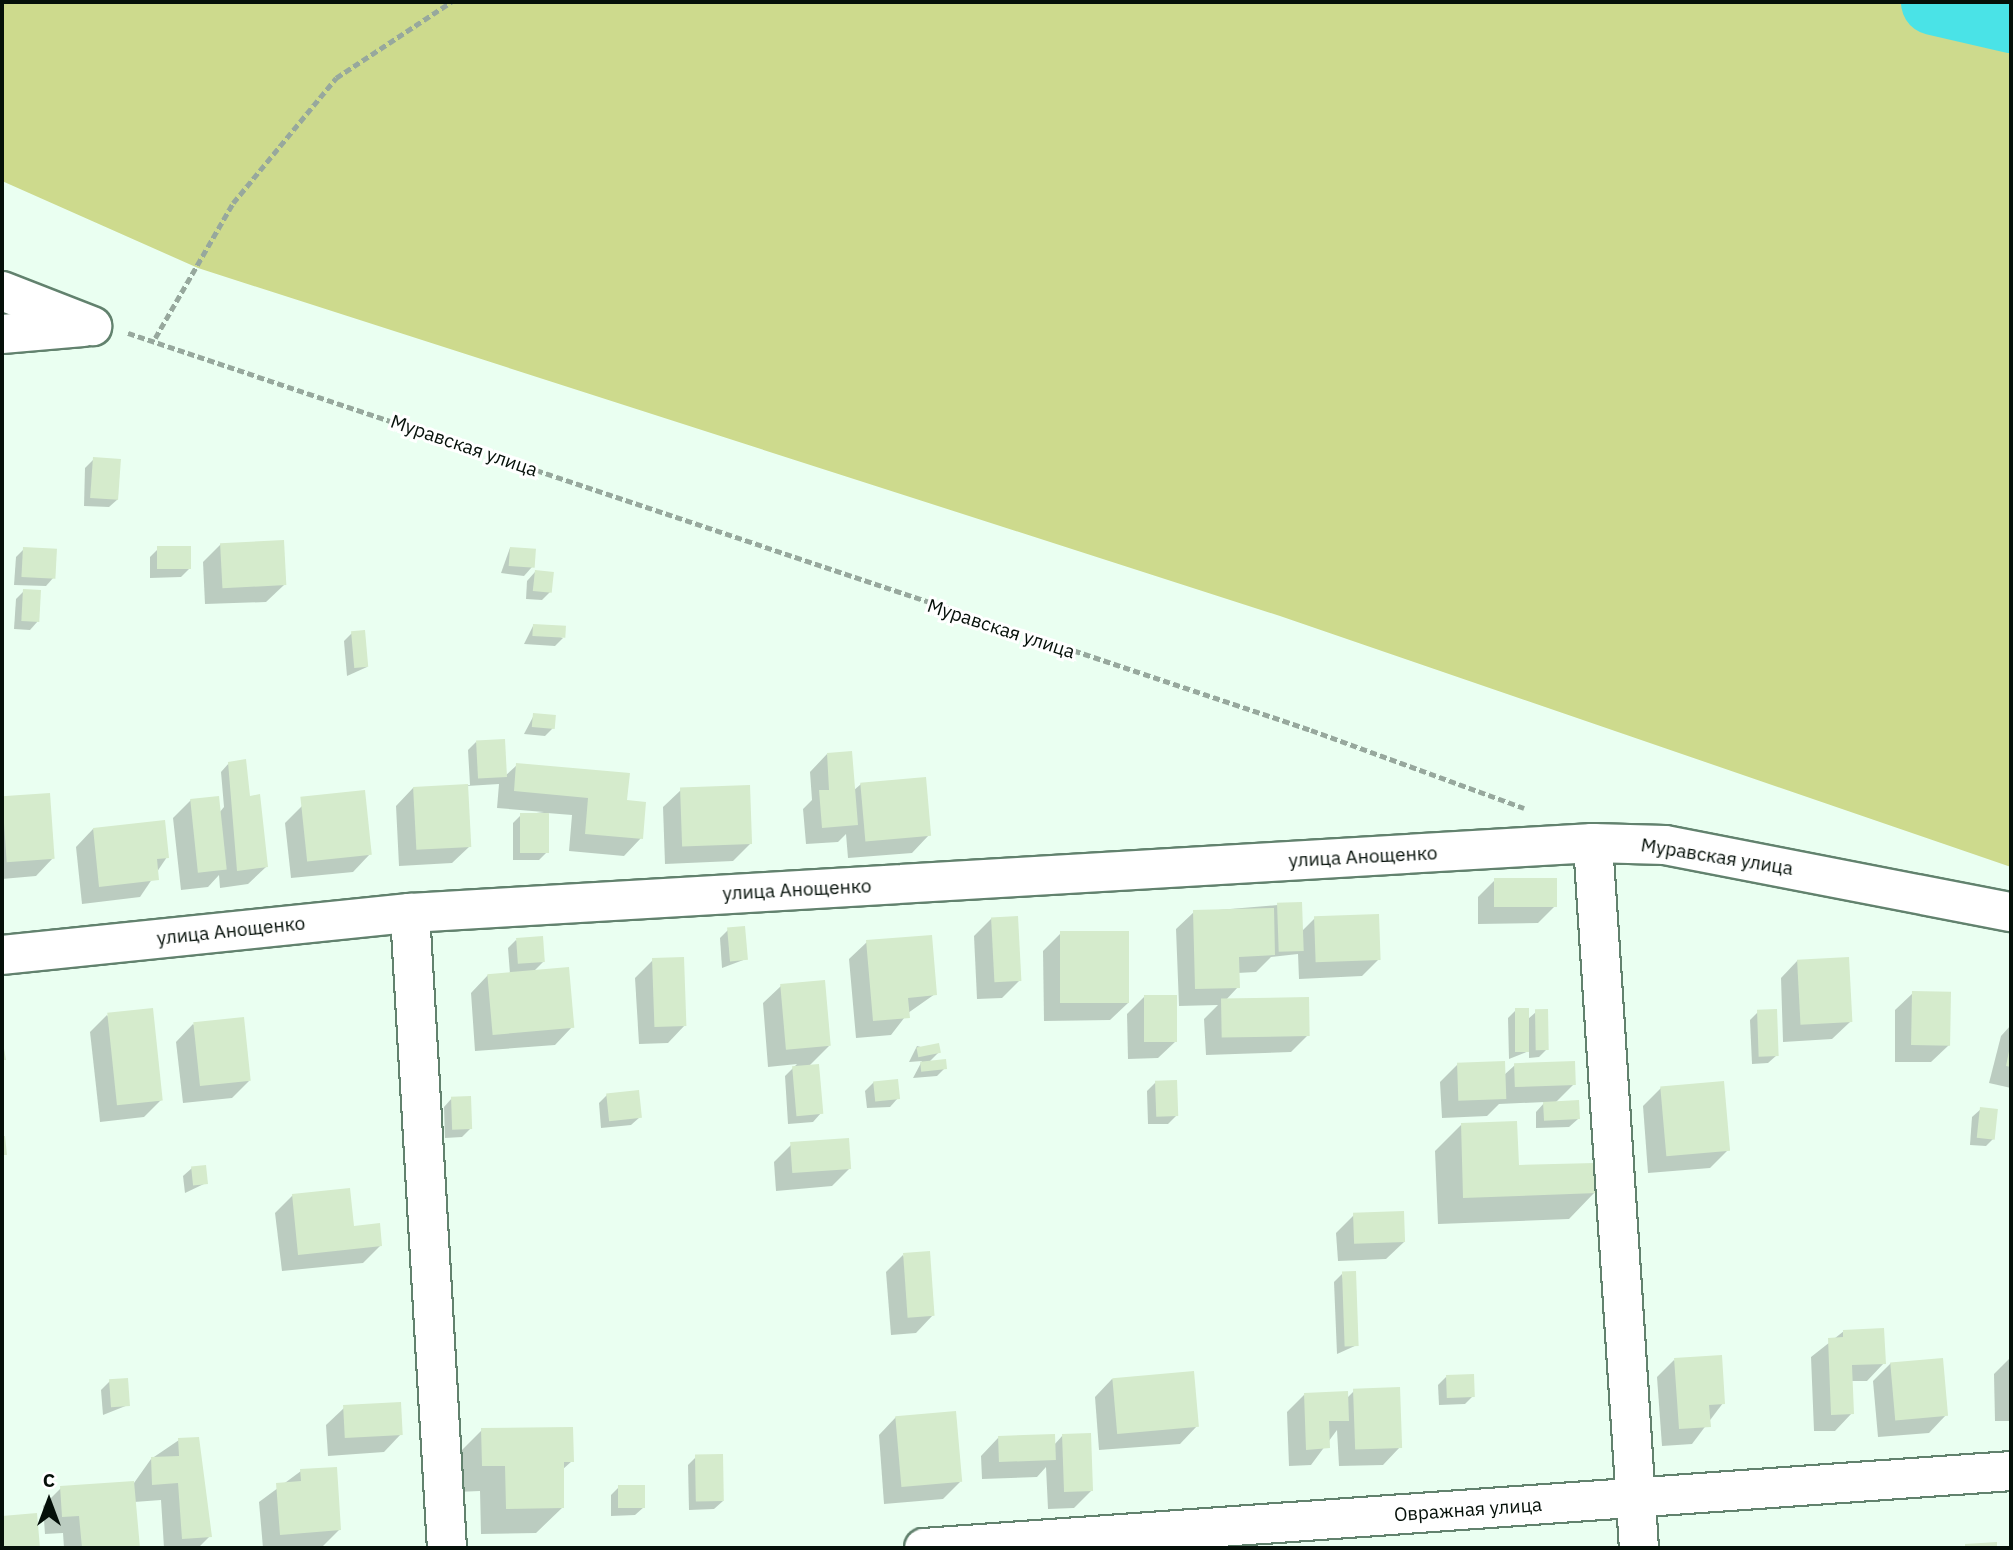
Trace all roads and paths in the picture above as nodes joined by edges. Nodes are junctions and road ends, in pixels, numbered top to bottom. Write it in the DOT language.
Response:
graph roads {
  1 [pos="451,2"];
  2 [pos="2,291"];
  3 [pos="92,326"];
  4 [pos="2,334"];
  5 [pos="155,338"];
  6 [pos="1531,812"];
  7 [pos="1593,843"];
  8 [pos="2011,912"];
  9 [pos="410,913"];
  10 [pos="2,955"];
  11 [pos="2011,1471"];
  12 [pos="1636,1498"];
  13 [pos="447,1548"];
  14 [pos="924,1548"];
  15 [pos="1639,1548"];
  1 -- 5 [label="path"];
  2 -- 3 [label="street"];
  3 -- 4 [label="street"];
  3 -- 5 [label="path, Муравская улица"];
  5 -- 6 [label="path, Муравская улица"];
  7 -- 8 [label="street, Муравская улица"];
  7 -- 9 [label="street, улица Анощенко"];
  7 -- 12 [label="street"];
  9 -- 10 [label="street, улица Анощенко"];
  9 -- 13 [label="street"];
  11 -- 12 [label="street, Овражная улица"];
  12 -- 14 [label="street, Овражная улица"];
  12 -- 15 [label="street"];
}
